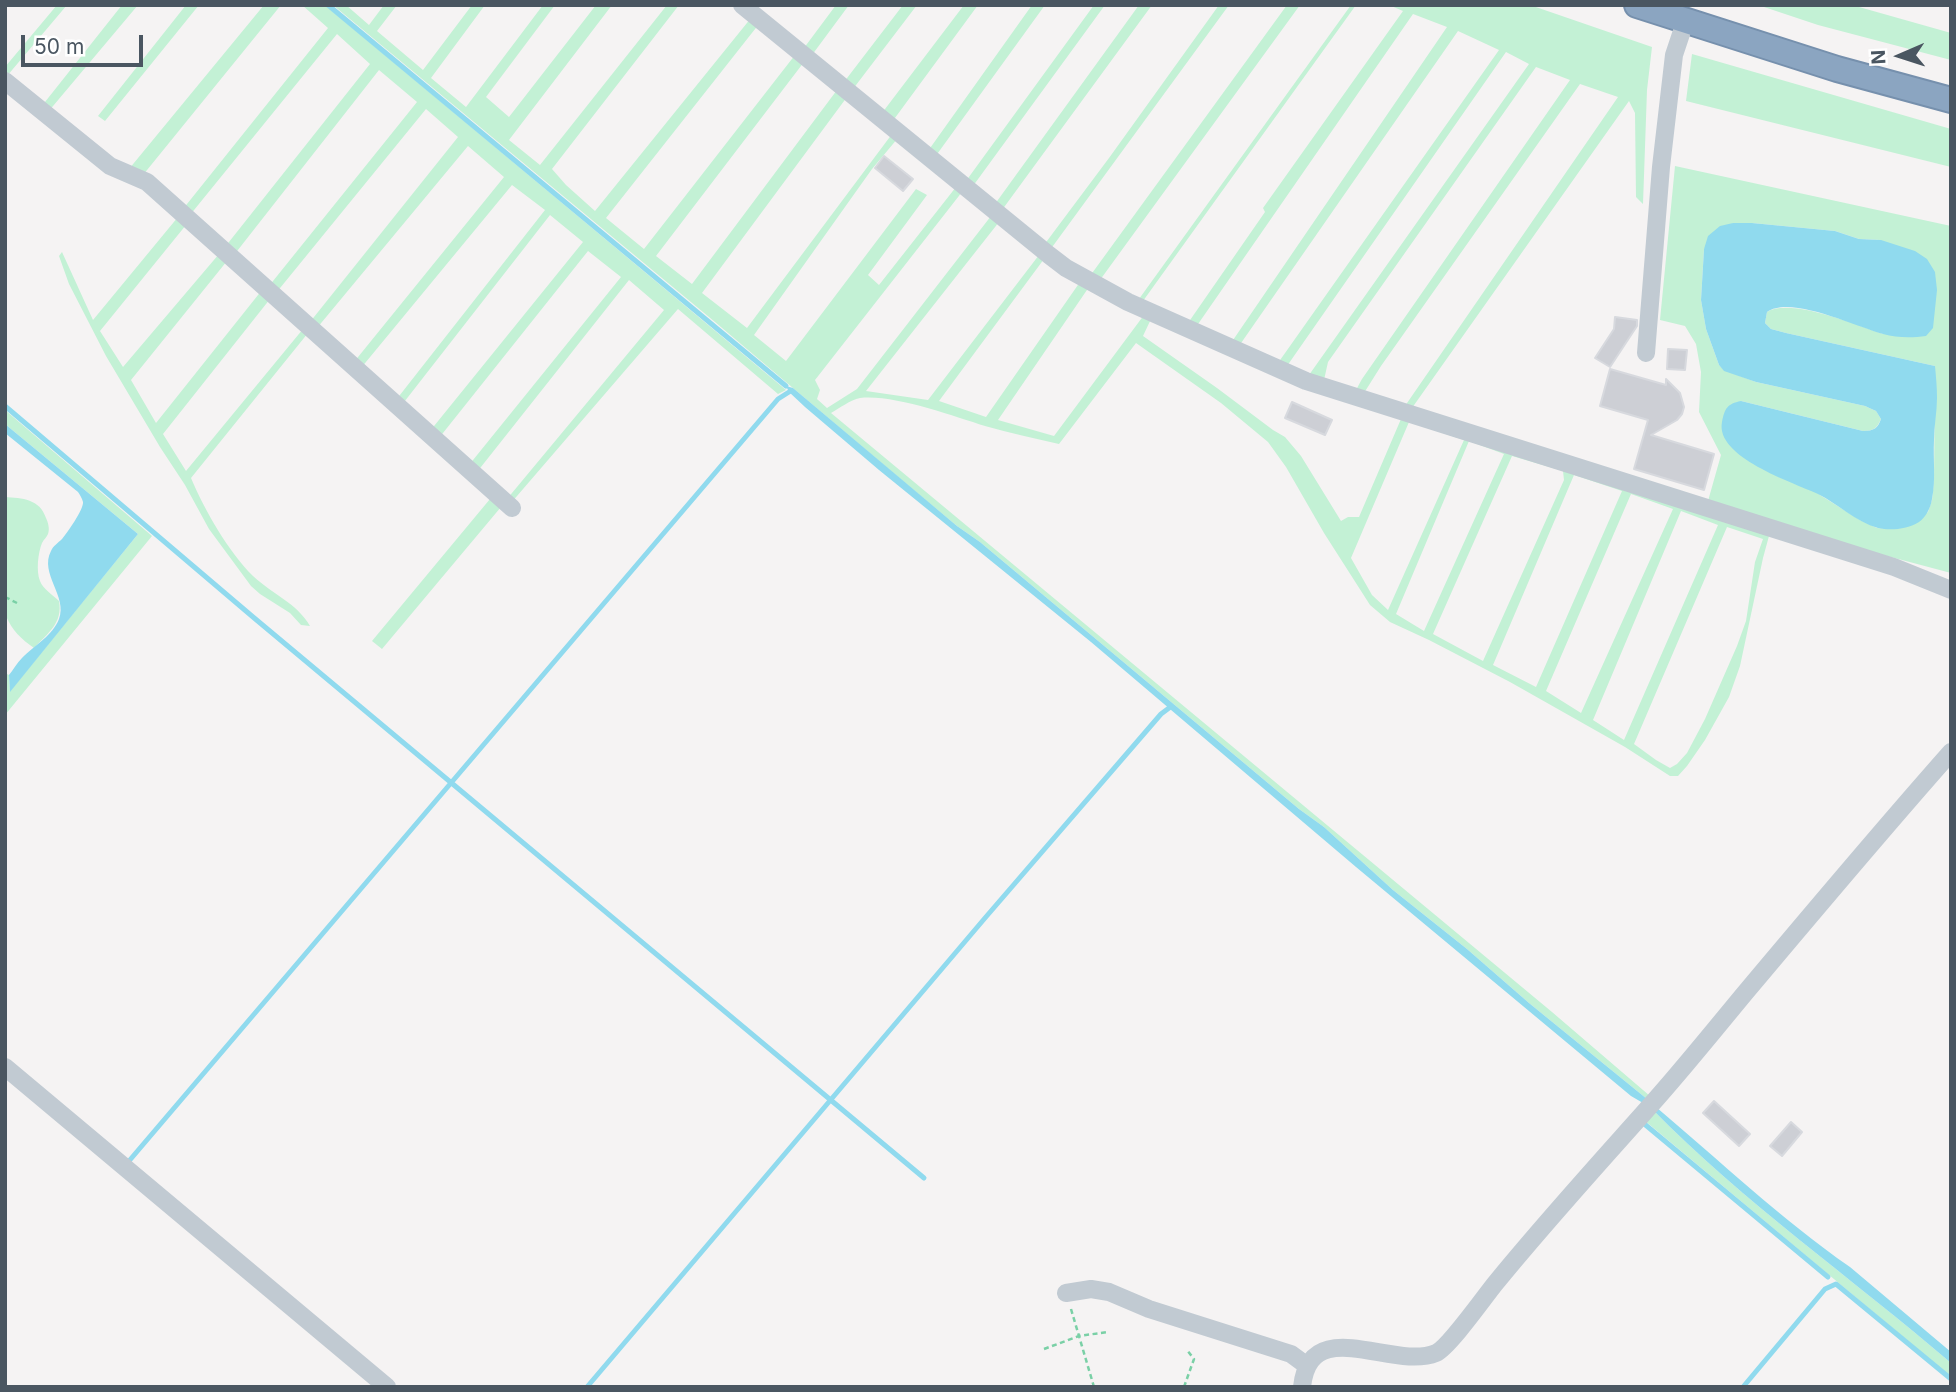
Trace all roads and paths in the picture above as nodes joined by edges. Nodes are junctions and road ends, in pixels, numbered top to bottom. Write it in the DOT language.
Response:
graph roads {
  1 [pos="742,5"];
  2 [pos="1637,5"];
  3 [pos="1685,22"];
  4 [pos="5,81"];
  5 [pos="1951,100"];
  6 [pos="1646,353"];
  7 [pos="512,508"];
  8 [pos="1951,590"];
  9 [pos="5,597"];
  10 [pos="17,603"];
  11 [pos="1951,752"];
  12 [pos="5,1067"];
  13 [pos="1066,1293"];
  14 [pos="1108,1332"];
  15 [pos="1079,1336"];
  16 [pos="1044,1349"];
  17 [pos="1187,1350"];
  18 [pos="1306,1365"];
  19 [pos="387,1387"];
  20 [pos="1094,1387"];
  21 [pos="1184,1387"];
  22 [pos="1301,1387"];
  1 -- 8 [label="street"];
  2 -- 3 [label="highway"];
  3 -- 5 [label="highway"];
  3 -- 6 [label="street"];
  4 -- 7 [label="street"];
  9 -- 10 [label="path"];
  11 -- 18 [label="street"];
  12 -- 19 [label="street"];
  13 -- 15 [label="path"];
  13 -- 18 [label="street"];
  14 -- 15 [label="path"];
  15 -- 16 [label="path"];
  15 -- 20 [label="path"];
  17 -- 21 [label="path"];
  18 -- 22 [label="street"];
}
